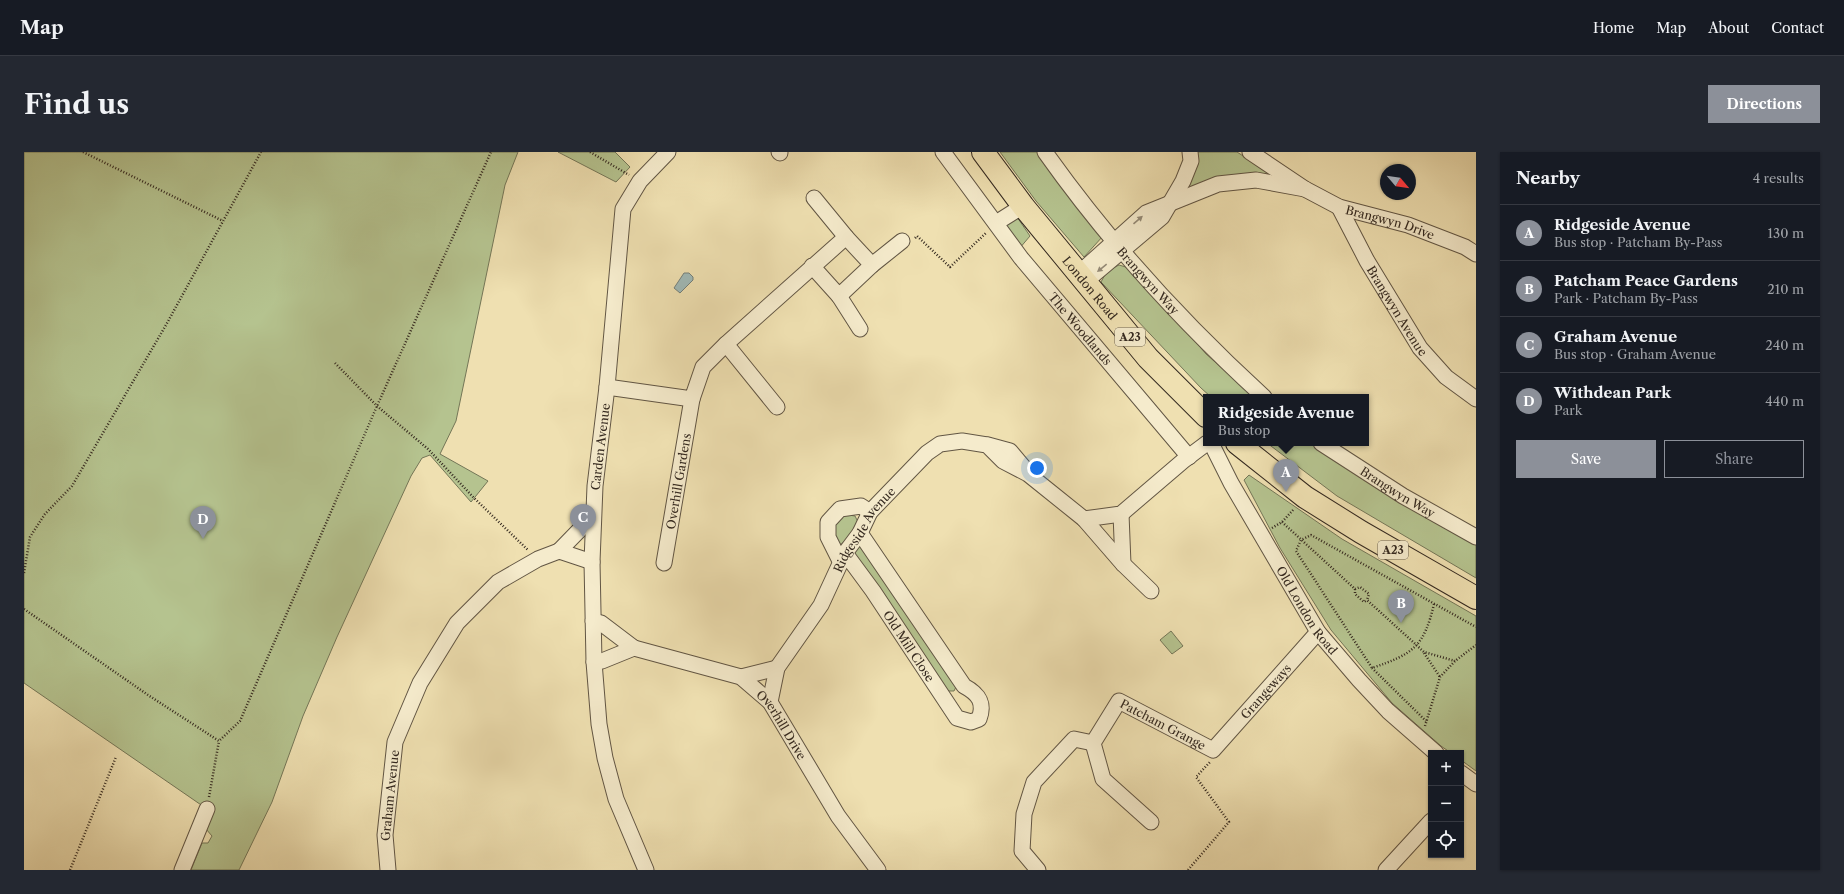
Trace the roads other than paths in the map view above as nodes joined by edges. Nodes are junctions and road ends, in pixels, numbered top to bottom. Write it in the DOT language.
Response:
graph roads {
  1 [pos="668,152"];
  2 [pos="943,152"];
  3 [pos="983,152"];
  4 [pos="1046,152"];
  5 [pos="1190,152"];
  6 [pos="1250,152"];
  7 [pos="1305,189"];
  8 [pos="814,198"];
  9 [pos="1170,204"];
  10 [pos="1023,206"];
  11 [pos="1339,207"];
  12 [pos="996,223"];
  13 [pos="846,237"];
  14 [pos="902,241"];
  15 [pos="1119,245"];
  16 [pos="1476,254"];
  17 [pos="872,265"];
  18 [pos="812,266"];
  19 [pos="1081,278"];
  20 [pos="838,296"];
  21 [pos="860,329"];
  22 [pos="726,344"];
  23 [pos="607,387"];
  24 [pos="1261,394"];
  25 [pos="692,399"];
  26 [pos="1476,399"];
  27 [pos="777,407"];
  28 [pos="1203,413"];
  29 [pos="1203,446"];
  30 [pos="1212,446"];
  31 [pos="1241,446"];
  32 [pos="1326,446"];
  33 [pos="1189,456"];
  34 [pos="870,512"];
  35 [pos="1121,514"];
  36 [pos="593,516"];
  37 [pos="1084,519"];
  38 [pos="860,533"];
  39 [pos="1476,537"];
  40 [pos="559,551"];
  41 [pos="843,558"];
  42 [pos="592,562"];
  43 [pos="664,563"];
  44 [pos="1123,564"];
  45 [pos="891,578"];
  46 [pos="873,591"];
  47 [pos="1151,591"];
  48 [pos="1476,598"];
  49 [pos="593,621"];
  50 [pos="1318,632"];
  51 [pos="634,648"];
  52 [pos="594,662"];
  53 [pos="777,668"];
  54 [pos="741,677"];
  55 [pos="964,686"];
  56 [pos="946,701"];
  57 [pos="770,702"];
  58 [pos="1093,743"];
  59 [pos="1213,750"];
  60 [pos="1432,750"];
  61 [pos="207,809"];
  62 [pos="1151,822"];
  63 [pos="1430,822"];
  64 [pos="182,870"];
  65 [pos="388,870"];
  66 [pos="646,870"];
  67 [pos="878,870"];
  68 [pos="1038,870"];
  69 [pos="1386,870"];
  1 -- 23 [label="street, Carden Avenue"];
  2 -- 12 [label="street, The Woodlands"];
  3 -- 10 [label="highway, London Road / A23"];
  4 -- 15 [label="street, Brangwyn Way"];
  5 -- 9 [label="street"];
  6 -- 7 [label="street, Brangwyn Drive"];
  7 -- 9 [label="street, Brangwyn Drive"];
  7 -- 11 [label="street, Brangwyn Drive"];
  8 -- 13 [label="street"];
  9 -- 15 [label="street, Brangwyn Drive"];
  10 -- 12 [label="street"];
  10 -- 19 [label="highway, London Road / A23"];
  11 -- 16 [label="street, Brangwyn Drive"];
  11 -- 26 [label="street, Brangwyn Avenue"];
  12 -- 33 [label="street, The Woodlands"];
  13 -- 17 [label="street"];
  13 -- 18 [label="street, Overhill Gardens"];
  14 -- 17 [label="street"];
  15 -- 19 [label="street, Brangwyn Drive"];
  15 -- 24 [label="street, Brangwyn Way"];
  17 -- 20 [label="street"];
  18 -- 20 [label="street"];
  18 -- 22 [label="street, Overhill Gardens"];
  19 -- 28 [label="highway, London Road / A23"];
  20 -- 21 [label="street"];
  22 -- 25 [label="street, Overhill Gardens"];
  22 -- 27 [label="street"];
  23 -- 25 [label="street"];
  23 -- 36 [label="street, Carden Avenue"];
  25 -- 43 [label="street, Overhill Gardens"];
  29 -- 33 [label="street"];
  30 -- 50 [label="street, Old London Road"];
  31 -- 48 [label="highway, A23"];
  32 -- 39 [label="street, Brangwyn Way"];
  33 -- 35 [label="street"];
  34 -- 37 [label="street, Ridgeside Avenue"];
  34 -- 38 [label="street, Ridgeside Avenue"];
  34 -- 41 [label="street, Old Mill Close"];
  35 -- 37 [label="street"];
  35 -- 44 [label="street"];
  36 -- 40 [label="street, Graham Avenue"];
  36 -- 42 [label="street, Carden Avenue"];
  37 -- 44 [label="street, Ridgeside Avenue"];
  38 -- 41 [label="street, Ridgeside Avenue"];
  38 -- 45 [label="street, Old Mill Close"];
  40 -- 42 [label="street"];
  40 -- 65 [label="street, Graham Avenue"];
  41 -- 46 [label="street, Old Mill Close"];
  41 -- 53 [label="street, Ridgeside Avenue"];
  42 -- 49 [label="street, Carden Avenue"];
  44 -- 47 [label="street, Ridgeside Avenue"];
  45 -- 46 [label="street"];
  45 -- 55 [label="street, Old Mill Close"];
  46 -- 56 [label="street, Old Mill Close"];
  49 -- 51 [label="street, Overhill Drive"];
  49 -- 52 [label="street, Carden Avenue"];
  50 -- 59 [label="street, Grangeways"];
  50 -- 60 [label="street, Old London Road"];
  51 -- 52 [label="street"];
  51 -- 54 [label="street, Overhill Drive"];
  52 -- 66 [label="street, Carden Avenue"];
  53 -- 54 [label="street"];
  53 -- 57 [label="street, Ridgeside Avenue"];
  54 -- 57 [label="street, Overhill Drive"];
  55 -- 56 [label="street"];
  55 -- 56 [label="street, Old Mill Close"];
  57 -- 67 [label="street, Overhill Drive"];
  58 -- 59 [label="street, Patcham Grange"];
  58 -- 62 [label="street"];
  58 -- 68 [label="street"];
  61 -- 64 [label="street"];
  63 -- 69 [label="street"];
}
